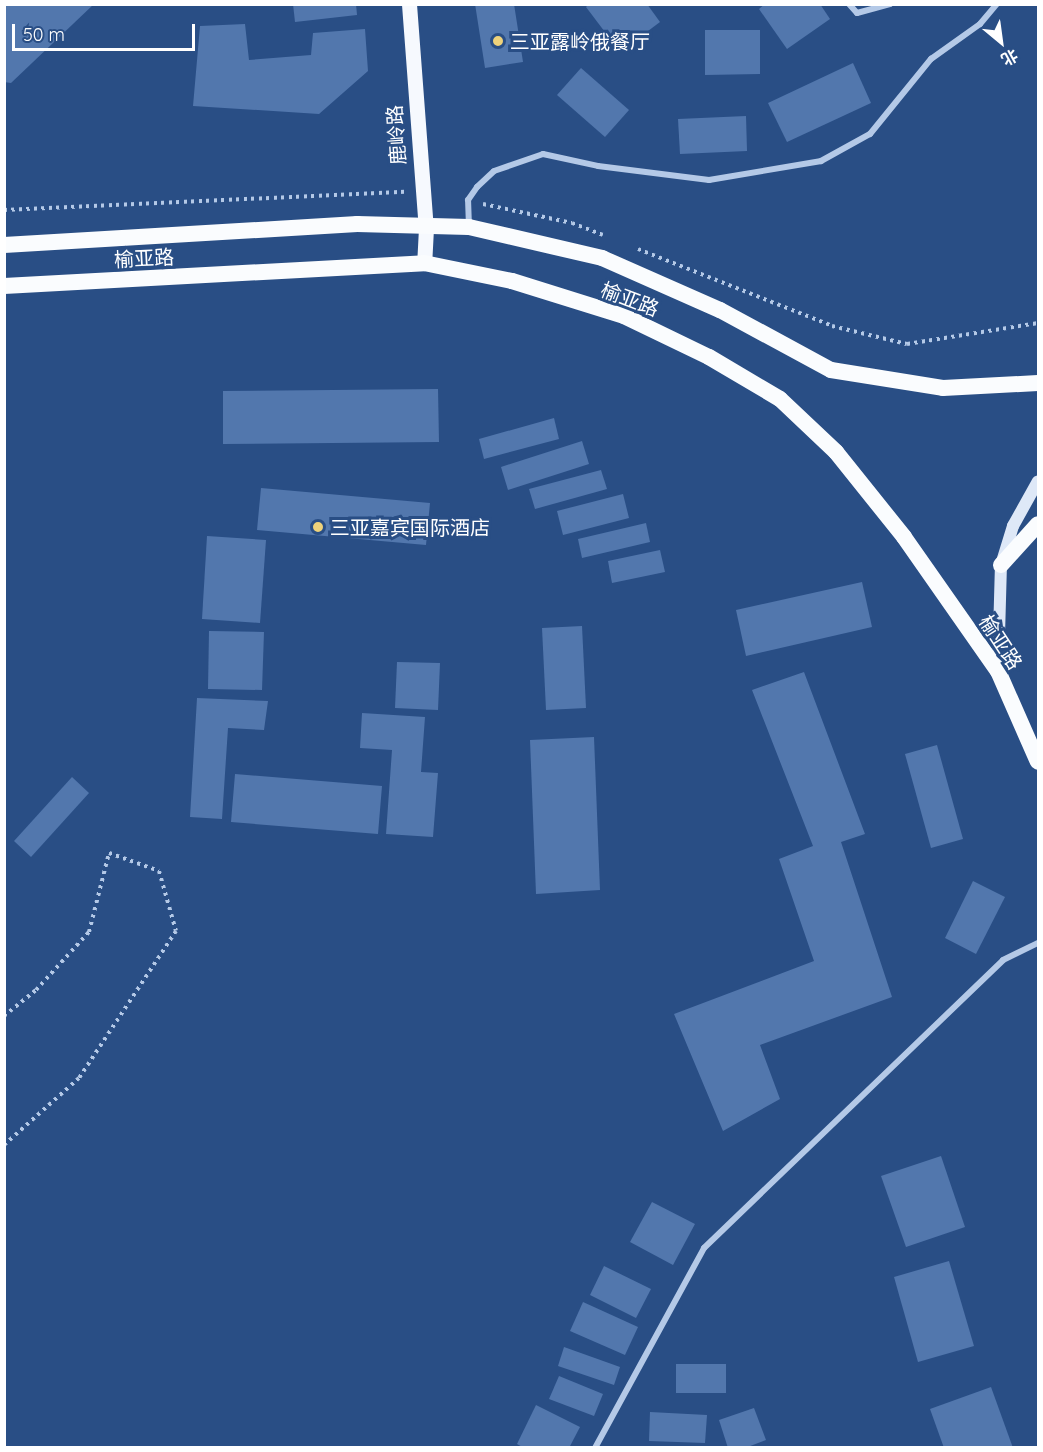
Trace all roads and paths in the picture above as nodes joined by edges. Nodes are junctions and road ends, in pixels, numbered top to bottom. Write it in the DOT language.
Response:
graph roads {
  1 [pos="409,4"];
  2 [pos="849,4"];
  3 [pos="890,4"];
  4 [pos="997,4"];
  5 [pos="469,227"];
  6 [pos="426,228"];
  7 [pos="4,245"];
  8 [pos="424,263"];
  9 [pos="4,286"];
  10 [pos="1038,383"];
  11 [pos="1038,481"];
  12 [pos="1038,524"];
  13 [pos="1001,565"];
  14 [pos="998,671"];
  15 [pos="1038,762"];
  16 [pos="1038,943"];
  17 [pos="4,1016"];
  18 [pos="4,1145"];
  19 [pos="595,1448"];
  1 -- 6 [label="main road, 鹿岭路"];
  2 -- 3 [label="street"];
  4 -- 5 [label="street"];
  5 -- 6 [label="highway, 榆亚路"];
  5 -- 10 [label="highway, 榆亚路"];
  6 -- 7 [label="highway, 榆亚路"];
  6 -- 8 [label="main road, 鹿岭路"];
  8 -- 9 [label="highway, 榆亚路"];
  8 -- 14 [label="highway, 榆亚路"];
  11 -- 13 [label="main road"];
  12 -- 13 [label="highway"];
  13 -- 14 [label="main road"];
  14 -- 15 [label="highway, 榆亚路"];
  16 -- 19 [label="street"];
  17 -- 18 [label="path"];
}
